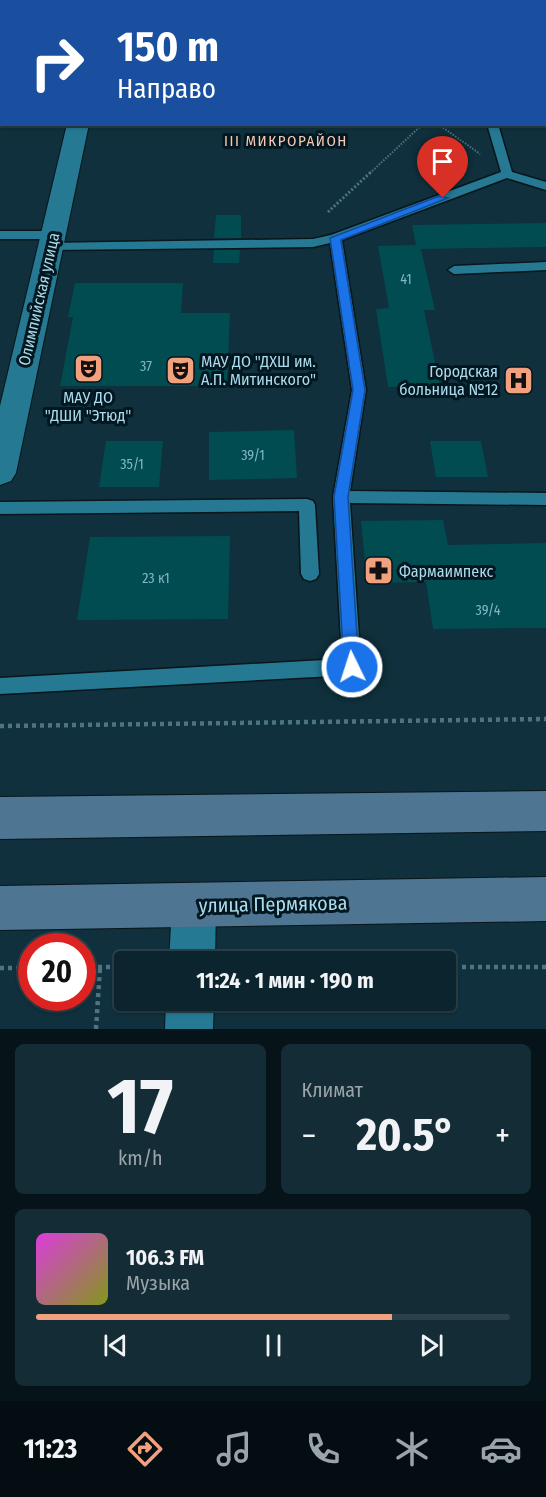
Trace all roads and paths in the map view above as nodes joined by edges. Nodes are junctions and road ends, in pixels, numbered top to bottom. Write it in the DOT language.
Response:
graph roads {
  1 [pos="78,126"];
  2 [pos="421,126"];
  3 [pos="441,126"];
  4 [pos="493,126"];
  5 [pos="507,174"];
  6 [pos="546,186"];
  7 [pos="328,212"];
  8 [pos="0,235"];
  9 [pos="335,238"];
  10 [pos="52,240"];
  11 [pos="546,266"];
  12 [pos="454,270"];
  13 [pos="0,473"];
  14 [pos="341,497"];
  15 [pos="546,499"];
  16 [pos="0,508"];
  17 [pos="310,574"];
  18 [pos="0,686"];
  19 [pos="546,719"];
  20 [pos="0,726"];
  21 [pos="546,811"];
  22 [pos="0,818"];
  23 [pos="546,899"];
  24 [pos="194,906"];
  25 [pos="0,908"];
  26 [pos="192,951"];
  27 [pos="96,967"];
  28 [pos="100,967"];
  29 [pos="114,967"];
  30 [pos="456,967"];
  31 [pos="546,967"];
  32 [pos="0,968"];
  33 [pos="18,968"];
  34 [pos="190,1011"];
  35 [pos="96,1029"];
  36 [pos="189,1029"];
  1 -- 10 [label="street, Олимпийская улица"];
  2 -- 7 [label="path"];
  3 -- 5 [label="path"];
  4 -- 5 [label="lane"];
  5 -- 6 [label="lane"];
  5 -- 9 [label="lane"];
  8 -- 10 [label="lane"];
  9 -- 10 [label="lane"];
  9 -- 14 [label="lane"];
  10 -- 13 [label="street, Олимпийская улица"];
  11 -- 12 [label="lane"];
  14 -- 15 [label="lane"];
  14 -- 18 [label="lane"];
  16 -- 17 [label="lane"];
  19 -- 20 [label="path"];
  21 -- 22 [label="main road"];
  23 -- 24 [label="main road, улица Пермякова"];
  24 -- 25 [label="main road, улица Пермякова"];
  24 -- 26 [label="street"];
  27 -- 28 [label="path"];
  28 -- 29 [label="path"];
  28 -- 35 [label="path"];
  30 -- 31 [label="path"];
  32 -- 33 [label="path"];
  34 -- 36 [label="street"];
}
